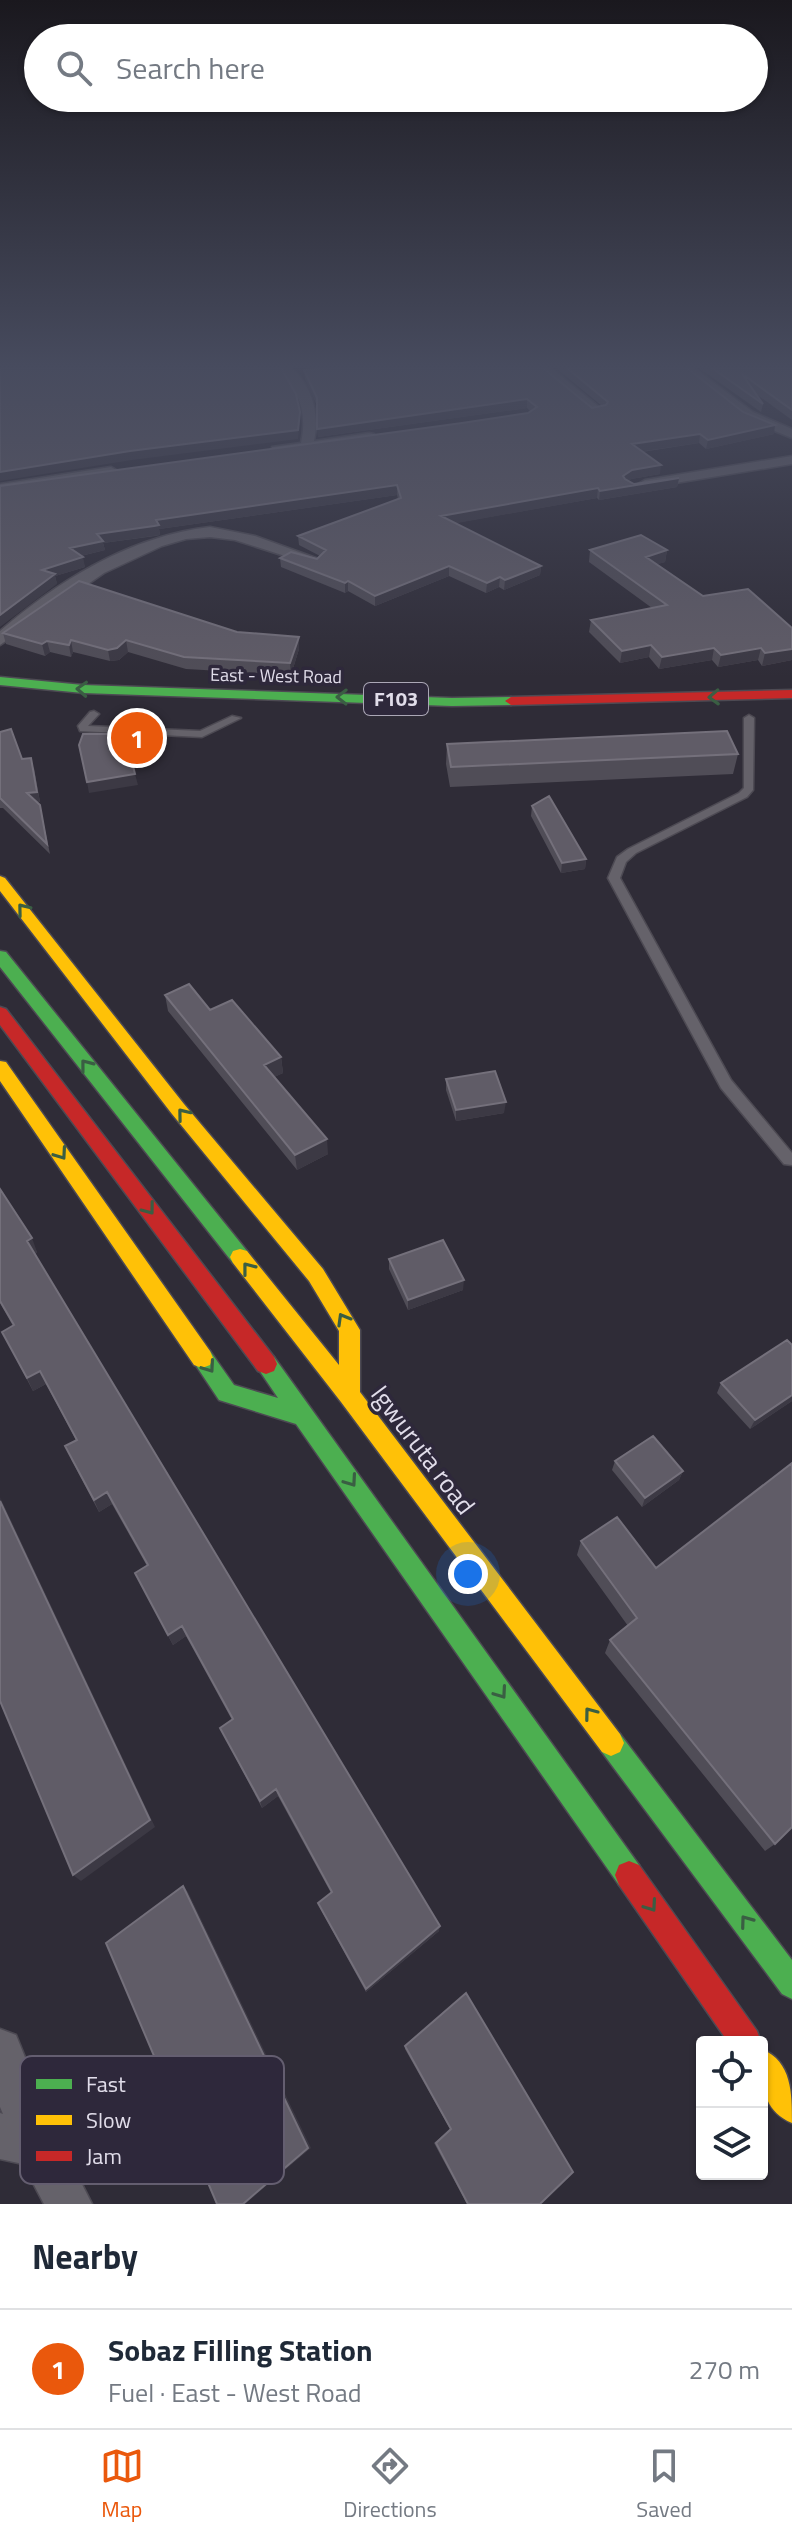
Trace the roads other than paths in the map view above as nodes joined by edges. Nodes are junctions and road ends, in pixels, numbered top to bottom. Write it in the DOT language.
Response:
graph roads {
  1 [pos="112,471"];
  2 [pos="725,471"];
  3 [pos="632,486"];
  4 [pos="0,488"];
  5 [pos="316,561"];
  6 [pos="0,640"];
  7 [pos="0,681"];
  8 [pos="792,694"];
  9 [pos="452,702"];
  10 [pos="65,712"];
  11 [pos="244,718"];
  12 [pos="749,718"];
  13 [pos="457,723"];
  14 [pos="0,881"];
  15 [pos="0,956"];
  16 [pos="0,1013"];
  17 [pos="0,1067"];
  18 [pos="789,1160"];
  19 [pos="349,1395"];
  20 [pos="306,1417"];
  21 [pos="792,1984"];
  22 [pos="742,2036"];
  23 [pos="0,2051"];
  24 [pos="768,2073"];
  25 [pos="792,2107"];
  26 [pos="19,2140"];
  27 [pos="53,2184"];
  28 [pos="69,2204"];
  1 -- 4 [label="street"];
  2 -- 3 [label="street"];
  5 -- 6 [label="street"];
  9 -- 7 [label="main road, East - West Road / F103, one-way"];
  8 -- 9 [label="main road, East - West Road / F103, one-way"];
  9 -- 13 [label="main road"];
  10 -- 11 [label="main road, East - West Road"];
  12 -- 18 [label="lane"];
  19 -- 14 [label="main road, one-way"];
  19 -- 15 [label="main road, Igwuruta road, one-way"];
  16 -- 20 [label="main road, one-way"];
  17 -- 20 [label="main road, one-way"];
  21 -- 19 [label="main road, Igwuruta road, one-way"];
  20 -- 22 [label="main road, one-way"];
  23 -- 26 [label="street"];
  24 -- 25 [label="main road"];
  27 -- 28 [label="street"];
}
